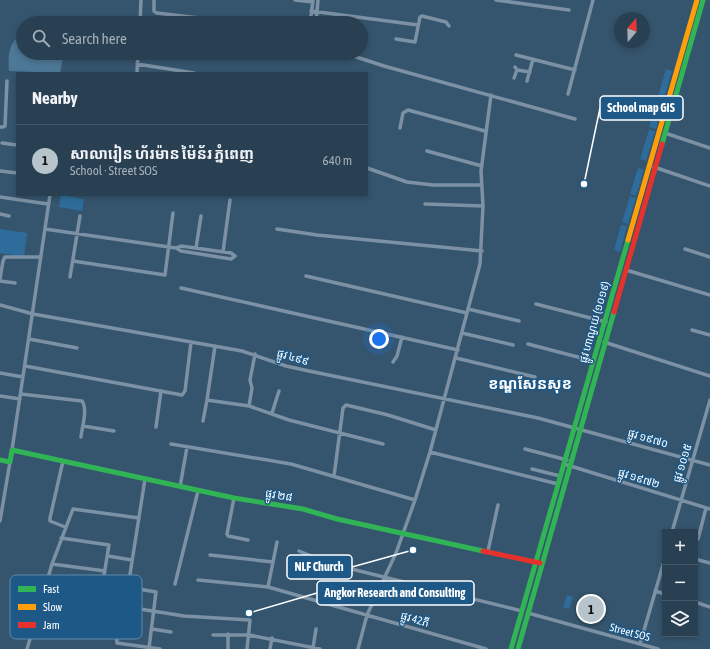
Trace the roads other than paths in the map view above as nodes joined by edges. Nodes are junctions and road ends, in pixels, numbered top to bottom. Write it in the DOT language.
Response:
graph roads {
  1 [pos="141,0"];
  2 [pos="154,0"];
  3 [pos="295,0"];
  4 [pos="496,0"];
  5 [pos="593,0"];
  6 [pos="697,0"];
  7 [pos="703,0"];
  8 [pos="312,1"];
  9 [pos="318,2"];
  10 [pos="569,10"];
  11 [pos="311,11"];
  12 [pos="317,11"];
  13 [pos="140,16"];
  14 [pos="182,16"];
  15 [pos="311,16"];
  16 [pos="317,16"];
  17 [pos="353,16"];
  18 [pos="368,18"];
  19 [pos="418,25"];
  20 [pos="449,26"];
  21 [pos="396,39"];
  22 [pos="516,55"];
  23 [pos="533,59"];
  24 [pos="137,60"];
  25 [pos="366,60"];
  26 [pos="137,64"];
  27 [pos="575,70"];
  28 [pos="137,72"];
  29 [pos="188,72"];
  30 [pos="530,72"];
  31 [pos="514,78"];
  32 [pos="7,81"];
  33 [pos="527,81"];
  34 [pos="568,94"];
  35 [pos="491,95"];
  36 [pos="575,119"];
  37 [pos="0,127"];
  38 [pos="400,128"];
  39 [pos="486,131"];
  40 [pos="665,133"];
  41 [pos="2,143"];
  42 [pos="16,145"];
  43 [pos="710,148"];
  44 [pos="427,151"];
  45 [pos="482,166"];
  46 [pos="649,167"];
  47 [pos="656,167"];
  48 [pos="368,168"];
  49 [pos="0,170"];
  50 [pos="16,173"];
  51 [pos="482,185"];
  52 [pos="710,186"];
  53 [pos="50,196"];
  54 [pos="0,197"];
  55 [pos="230,200"];
  56 [pos="48,204"];
  57 [pos="425,204"];
  58 [pos="483,206"];
  59 [pos="173,213"];
  60 [pos="0,214"];
  61 [pos="9,216"];
  62 [pos="80,216"];
  63 [pos="201,216"];
  64 [pos="45,229"];
  65 [pos="276,229"];
  66 [pos="77,234"];
  67 [pos="169,247"];
  68 [pos="176,248"];
  69 [pos="196,248"];
  70 [pos="685,249"];
  71 [pos="482,251"];
  72 [pos="223,252"];
  73 [pos="41,257"];
  74 [pos="710,257"];
  75 [pos="73,261"];
  76 [pos="626,270"];
  77 [pos="306,276"];
  78 [pos="70,277"];
  79 [pos="0,280"];
  80 [pos="15,283"];
  81 [pos="180,288"];
  82 [pos="710,295"];
  83 [pos="536,304"];
  84 [pos="0,305"];
  85 [pos="468,309"];
  86 [pos="33,314"];
  87 [pos="467,314"];
  88 [pos="519,321"];
  89 [pos="605,322"];
  90 [pos="611,323"];
  91 [pos="692,330"];
  92 [pos="462,333"];
  93 [pos="710,335"];
  94 [pos="402,336"];
  95 [pos="29,340"];
  96 [pos="599,341"];
  97 [pos="191,342"];
  98 [pos="605,342"];
  99 [pos="528,344"];
  100 [pos="512,345"];
  101 [pos="215,346"];
  102 [pos="77,348"];
  103 [pos="458,350"];
  104 [pos="255,354"];
  105 [pos="456,358"];
  106 [pos="593,361"];
  107 [pos="393,362"];
  108 [pos="25,366"];
  109 [pos="0,373"];
  110 [pos="710,376"];
  111 [pos="23,377"];
  112 [pos="535,377"];
  113 [pos="161,391"];
  114 [pos="279,391"];
  115 [pos="21,394"];
  116 [pos="0,396"];
  117 [pos="20,399"];
  118 [pos="207,400"];
  119 [pos="444,400"];
  120 [pos="710,400"];
  121 [pos="249,406"];
  122 [pos="272,413"];
  123 [pos="705,418"];
  124 [pos="710,420"];
  125 [pos="203,421"];
  126 [pos="82,426"];
  127 [pos="156,427"];
  128 [pos="575,427"];
  129 [pos="581,428"];
  130 [pos="114,430"];
  131 [pos="436,430"];
  132 [pos="340,433"];
  133 [pos="81,437"];
  134 [pos="171,444"];
  135 [pos="383,444"];
  136 [pos="187,447"];
  137 [pos="525,449"];
  138 [pos="12,450"];
  139 [pos="430,452"];
  140 [pos="0,460"];
  141 [pos="693,460"];
  142 [pos="63,461"];
  143 [pos="10,462"];
  144 [pos="564,462"];
  145 [pos="571,464"];
  146 [pos="710,465"];
  147 [pos="532,469"];
  148 [pos="334,476"];
  149 [pos="560,476"];
  150 [pos="145,479"];
  151 [pos="558,484"];
  152 [pos="180,487"];
  153 [pos="198,491"];
  154 [pos="234,498"];
  155 [pos="415,500"];
  156 [pos="681,501"];
  157 [pos="498,505"];
  158 [pos="708,509"];
  159 [pos="139,518"];
  160 [pos="0,521"];
  161 [pos="65,527"];
  162 [pos="673,529"];
  163 [pos="403,534"];
  164 [pos="61,538"];
  165 [pos="248,540"];
  166 [pos="698,540"];
  167 [pos="277,542"];
  168 [pos="300,551"];
  169 [pos="488,551"];
  170 [pos="210,555"];
  171 [pos="108,556"];
  172 [pos="132,560"];
  173 [pos="698,560"];
  174 [pos="273,562"];
  175 [pos="536,562"];
  176 [pos="710,563"];
  177 [pos="52,564"];
  178 [pos="542,564"];
  179 [pos="663,565"];
  180 [pos="105,571"];
  181 [pos="48,575"];
  182 [pos="104,575"];
  183 [pos="130,575"];
  184 [pos="386,576"];
  185 [pos="198,580"];
  186 [pos="175,584"];
  187 [pos="268,587"];
  188 [pos="142,590"];
  189 [pos="656,591"];
  190 [pos="662,593"];
  191 [pos="698,603"];
  192 [pos="710,607"];
  193 [pos="142,609"];
  194 [pos="154,611"];
  195 [pos="522,611"];
  196 [pos="528,613"];
  197 [pos="367,615"];
  198 [pos="152,629"];
  199 [pos="316,629"];
  200 [pos="171,632"];
  201 [pos="228,634"];
  202 [pos="213,635"];
  203 [pos="249,635"];
  204 [pos="272,638"];
  205 [pos="30,639"];
  206 [pos="117,639"];
  207 [pos="640,644"];
  208 [pos="149,648"];
  209 [pos="313,648"];
  210 [pos="27,649"];
  211 [pos="160,649"];
  212 [pos="228,649"];
  213 [pos="247,649"];
  214 [pos="270,649"];
  215 [pos="320,649"];
  216 [pos="358,649"];
  217 [pos="486,649"];
  218 [pos="511,649"];
  219 [pos="518,649"];
  220 [pos="658,649"];
  1 -- 13 [label="street"];
  2 -- 14 [label="street"];
  3 -- 8 [label="street"];
  4 -- 10 [label="street"];
  5 -- 27 [label="street"];
  6 -- 46 [label="main road, ផ្លូវ ហាណូយ (១០១៩)"];
  7 -- 40 [label="main road, ផ្លូវ ហាណូយ (១០១៩)"];
  8 -- 9 [label="street"];
  8 -- 11 [label="street"];
  9 -- 12 [label="street"];
  11 -- 12 [label="street"];
  11 -- 15 [label="street"];
  12 -- 16 [label="street"];
  12 -- 17 [label="street"];
  18 -- 19 [label="street"];
  19 -- 20 [label="street"];
  19 -- 21 [label="street"];
  22 -- 23 [label="street"];
  23 -- 27 [label="street"];
  23 -- 30 [label="street"];
  24 -- 26 [label="street"];
  25 -- 35 [label="street"];
  26 -- 28 [label="street"];
  26 -- 29 [label="street"];
  27 -- 34 [label="street"];
  30 -- 31 [label="street"];
  30 -- 33 [label="street"];
  32 -- 37 [label="street"];
  35 -- 36 [label="street"];
  35 -- 39 [label="street"];
  38 -- 39 [label="street"];
  39 -- 45 [label="street"];
  40 -- 43 [label="street"];
  40 -- 47 [label="main road, ផ្លូវ ហាណូយ (១០១៩)"];
  41 -- 42 [label="street"];
  44 -- 45 [label="street"];
  45 -- 51 [label="street"];
  46 -- 47 [label="street"];
  46 -- 89 [label="main road, ផ្លូវ ហាណូយ (១០១៩)"];
  47 -- 52 [label="street"];
  47 -- 76 [label="main road, ផ្លូវ ហាណូយ (១០១៩)"];
  48 -- 51 [label="street"];
  49 -- 50 [label="street"];
  51 -- 58 [label="street"];
  53 -- 56 [label="street"];
  54 -- 56 [label="street"];
  55 -- 72 [label="street"];
  56 -- 64 [label="street"];
  57 -- 58 [label="street"];
  58 -- 71 [label="street"];
  59 -- 67 [label="street"];
  60 -- 61 [label="street"];
  62 -- 66 [label="street"];
  63 -- 69 [label="street"];
  64 -- 66 [label="street"];
  64 -- 73 [label="street"];
  65 -- 71 [label="street"];
  66 -- 67 [label="street"];
  66 -- 75 [label="street"];
  67 -- 68 [label="street"];
  67 -- 75 [label="street"];
  68 -- 69 [label="street"];
  68 -- 72 [label="street"];
  69 -- 72 [label="street"];
  70 -- 74 [label="street"];
  71 -- 85 [label="street"];
  73 -- 79 [label="street"];
  73 -- 86 [label="street"];
  75 -- 78 [label="street"];
  76 -- 82 [label="street"];
  76 -- 90 [label="main road, ផ្លូវ ហាណូយ (១០១៩)"];
  77 -- 87 [label="street"];
  79 -- 80 [label="street"];
  81 -- 94 [label="street"];
  83 -- 89 [label="street"];
  84 -- 86 [label="street, ផ្លូវ ៤៩៩"];
  85 -- 87 [label="street"];
  85 -- 88 [label="street"];
  86 -- 95 [label="street"];
  86 -- 97 [label="street, ផ្លូវ ៤៩៩"];
  87 -- 92 [label="street"];
  89 -- 90 [label="street"];
  89 -- 96 [label="main road, ផ្លូវ ហាណូយ (១០១៩)"];
  90 -- 98 [label="main road, ផ្លូវ ហាណូយ (១០១៩)"];
  91 -- 93 [label="street"];
  92 -- 100 [label="street"];
  92 -- 103 [label="street"];
  94 -- 103 [label="street"];
  94 -- 107 [label="street"];
  95 -- 102 [label="street"];
  95 -- 108 [label="street"];
  96 -- 98 [label="street"];
  96 -- 106 [label="main road, ផ្លូវ ហាណូយ (១០១៩)"];
  97 -- 101 [label="street, ផ្លូវ ៤៩៩"];
  97 -- 113 [label="street"];
  98 -- 110 [label="street"];
  98 -- 129 [label="main road, ផ្លូវ ហាណូយ (១០១៩)"];
  99 -- 106 [label="street"];
  101 -- 104 [label="street, ផ្លូវ ៤៩៩"];
  101 -- 118 [label="street"];
  103 -- 105 [label="street"];
  104 -- 119 [label="street, ផ្លូវ ៤៩៩"];
  104 -- 121 [label="street"];
  105 -- 112 [label="street"];
  105 -- 119 [label="street"];
  106 -- 128 [label="main road, ផ្លូវ ហាណូយ (១០១៩)"];
  108 -- 111 [label="street"];
  108 -- 113 [label="street"];
  109 -- 111 [label="street"];
  111 -- 115 [label="street"];
  113 -- 127 [label="street"];
  114 -- 122 [label="street"];
  115 -- 117 [label="street"];
  115 -- 126 [label="street"];
  116 -- 117 [label="street"];
  117 -- 138 [label="street"];
  118 -- 121 [label="street"];
  118 -- 125 [label="street"];
  119 -- 128 [label="street, ផ្លូវ ៤៩៩"];
  119 -- 131 [label="street"];
  120 -- 123 [label="street, ផ្លូវ ១០១៥"];
  121 -- 122 [label="street"];
  122 -- 132 [label="street"];
  123 -- 124 [label="street"];
  123 -- 141 [label="street, ផ្លូវ ១០១៥"];
  126 -- 130 [label="street"];
  126 -- 133 [label="street"];
  128 -- 129 [label="street, ផ្លូវ ៤៩៩"];
  128 -- 144 [label="main road, ផ្លូវ ហាណូយ (១០១៩)"];
  129 -- 141 [label="street, ផ្លូវ ១៩៧០"];
  129 -- 145 [label="main road, ផ្លូវ ហាណូយ (១០១៩)"];
  131 -- 132 [label="street"];
  131 -- 139 [label="street"];
  132 -- 135 [label="street"];
  132 -- 148 [label="street"];
  134 -- 136 [label="street"];
  136 -- 148 [label="street"];
  136 -- 152 [label="street"];
  137 -- 144 [label="street, ផ្លូវ ១៩៧២"];
  138 -- 142 [label="main road, ផ្លូវ ២៨"];
  138 -- 143 [label="main road"];
  139 -- 151 [label="street"];
  139 -- 155 [label="street"];
  140 -- 143 [label="main road"];
  141 -- 146 [label="street, ផ្លូវ ១៩៧០"];
  141 -- 156 [label="street, ផ្លូវ ១០១៥"];
  142 -- 150 [label="main road, ផ្លូវ ២៨"];
  142 -- 161 [label="street"];
  143 -- 160 [label="street"];
  144 -- 145 [label="street, ផ្លូវ ១៩៧២"];
  144 -- 149 [label="main road, ផ្លូវ ហាណូយ (១០១៩)"];
  145 -- 156 [label="street, ផ្លូវ ១៩៧២"];
  145 -- 178 [label="main road, ផ្លូវ ហាណូយ (១០១៩)"];
  147 -- 149 [label="street"];
  148 -- 155 [label="street"];
  149 -- 151 [label="main road, ផ្លូវ ហាណូយ (១០១៩)"];
  150 -- 152 [label="main road, ផ្លូវ ២៨"];
  150 -- 159 [label="street"];
  151 -- 175 [label="main road, ផ្លូវ ហាណូយ (១០១៩)"];
  152 -- 153 [label="main road, ផ្លូវ ២៨"];
  153 -- 154 [label="main road, ផ្លូវ ២៨"];
  153 -- 186 [label="street"];
  154 -- 163 [label="main road, ផ្លូវ ២៨"];
  154 -- 165 [label="street"];
  155 -- 163 [label="street"];
  156 -- 158 [label="street, ផ្លូវ ១៩៧២"];
  156 -- 162 [label="street, ផ្លូវ ១០១៥"];
  157 -- 169 [label="street"];
  158 -- 166 [label="street"];
  159 -- 161 [label="street"];
  159 -- 172 [label="street"];
  161 -- 164 [label="street"];
  163 -- 169 [label="main road, ផ្លូវ ២៨"];
  163 -- 184 [label="street"];
  164 -- 171 [label="street"];
  164 -- 177 [label="street"];
  167 -- 174 [label="street"];
  168 -- 184 [label="street"];
  169 -- 175 [label="main road, ផ្លូវ ២៨"];
  170 -- 174 [label="street"];
  171 -- 172 [label="street"];
  171 -- 180 [label="street"];
  172 -- 183 [label="street"];
  173 -- 176 [label="street"];
  174 -- 187 [label="street"];
  175 -- 178 [label="main road, ផ្លូវ ២៨"];
  175 -- 195 [label="main road, ផ្លូវ ហាណូយ (១០១៩)"];
  177 -- 180 [label="street"];
  177 -- 181 [label="street"];
  178 -- 196 [label="main road, ផ្លូវ ហាណូយ (១០១៩)"];
  179 -- 189 [label="street"];
  180 -- 182 [label="street"];
  184 -- 195 [label="street"];
  184 -- 197 [label="street"];
  185 -- 187 [label="street, ផ្លូវ 42ភី"];
  187 -- 197 [label="street, ផ្លូវ 42ភី"];
  188 -- 194 [label="street"];
  189 -- 190 [label="street"];
  189 -- 207 [label="street"];
  191 -- 192 [label="street"];
  193 -- 194 [label="street"];
  194 -- 198 [label="street"];
  194 -- 203 [label="street"];
  195 -- 218 [label="main road, ផ្លូវ ហាណូយ (១០១៩)"];
  196 -- 207 [label="street, Street SOS"];
  196 -- 219 [label="main road, ផ្លូវ ហាណូយ (១០១៩)"];
  197 -- 216 [label="street"];
  197 -- 217 [label="street, ផ្លូវ 42ភី"];
  198 -- 200 [label="street"];
  198 -- 208 [label="street"];
  199 -- 209 [label="street"];
  201 -- 202 [label="street"];
  201 -- 203 [label="street"];
  201 -- 212 [label="street"];
  203 -- 204 [label="street"];
  203 -- 213 [label="street"];
  204 -- 209 [label="street"];
  204 -- 214 [label="street"];
  205 -- 210 [label="street"];
  206 -- 208 [label="street"];
  207 -- 220 [label="street, Street SOS"];
  208 -- 211 [label="street"];
  209 -- 215 [label="street"];
}
